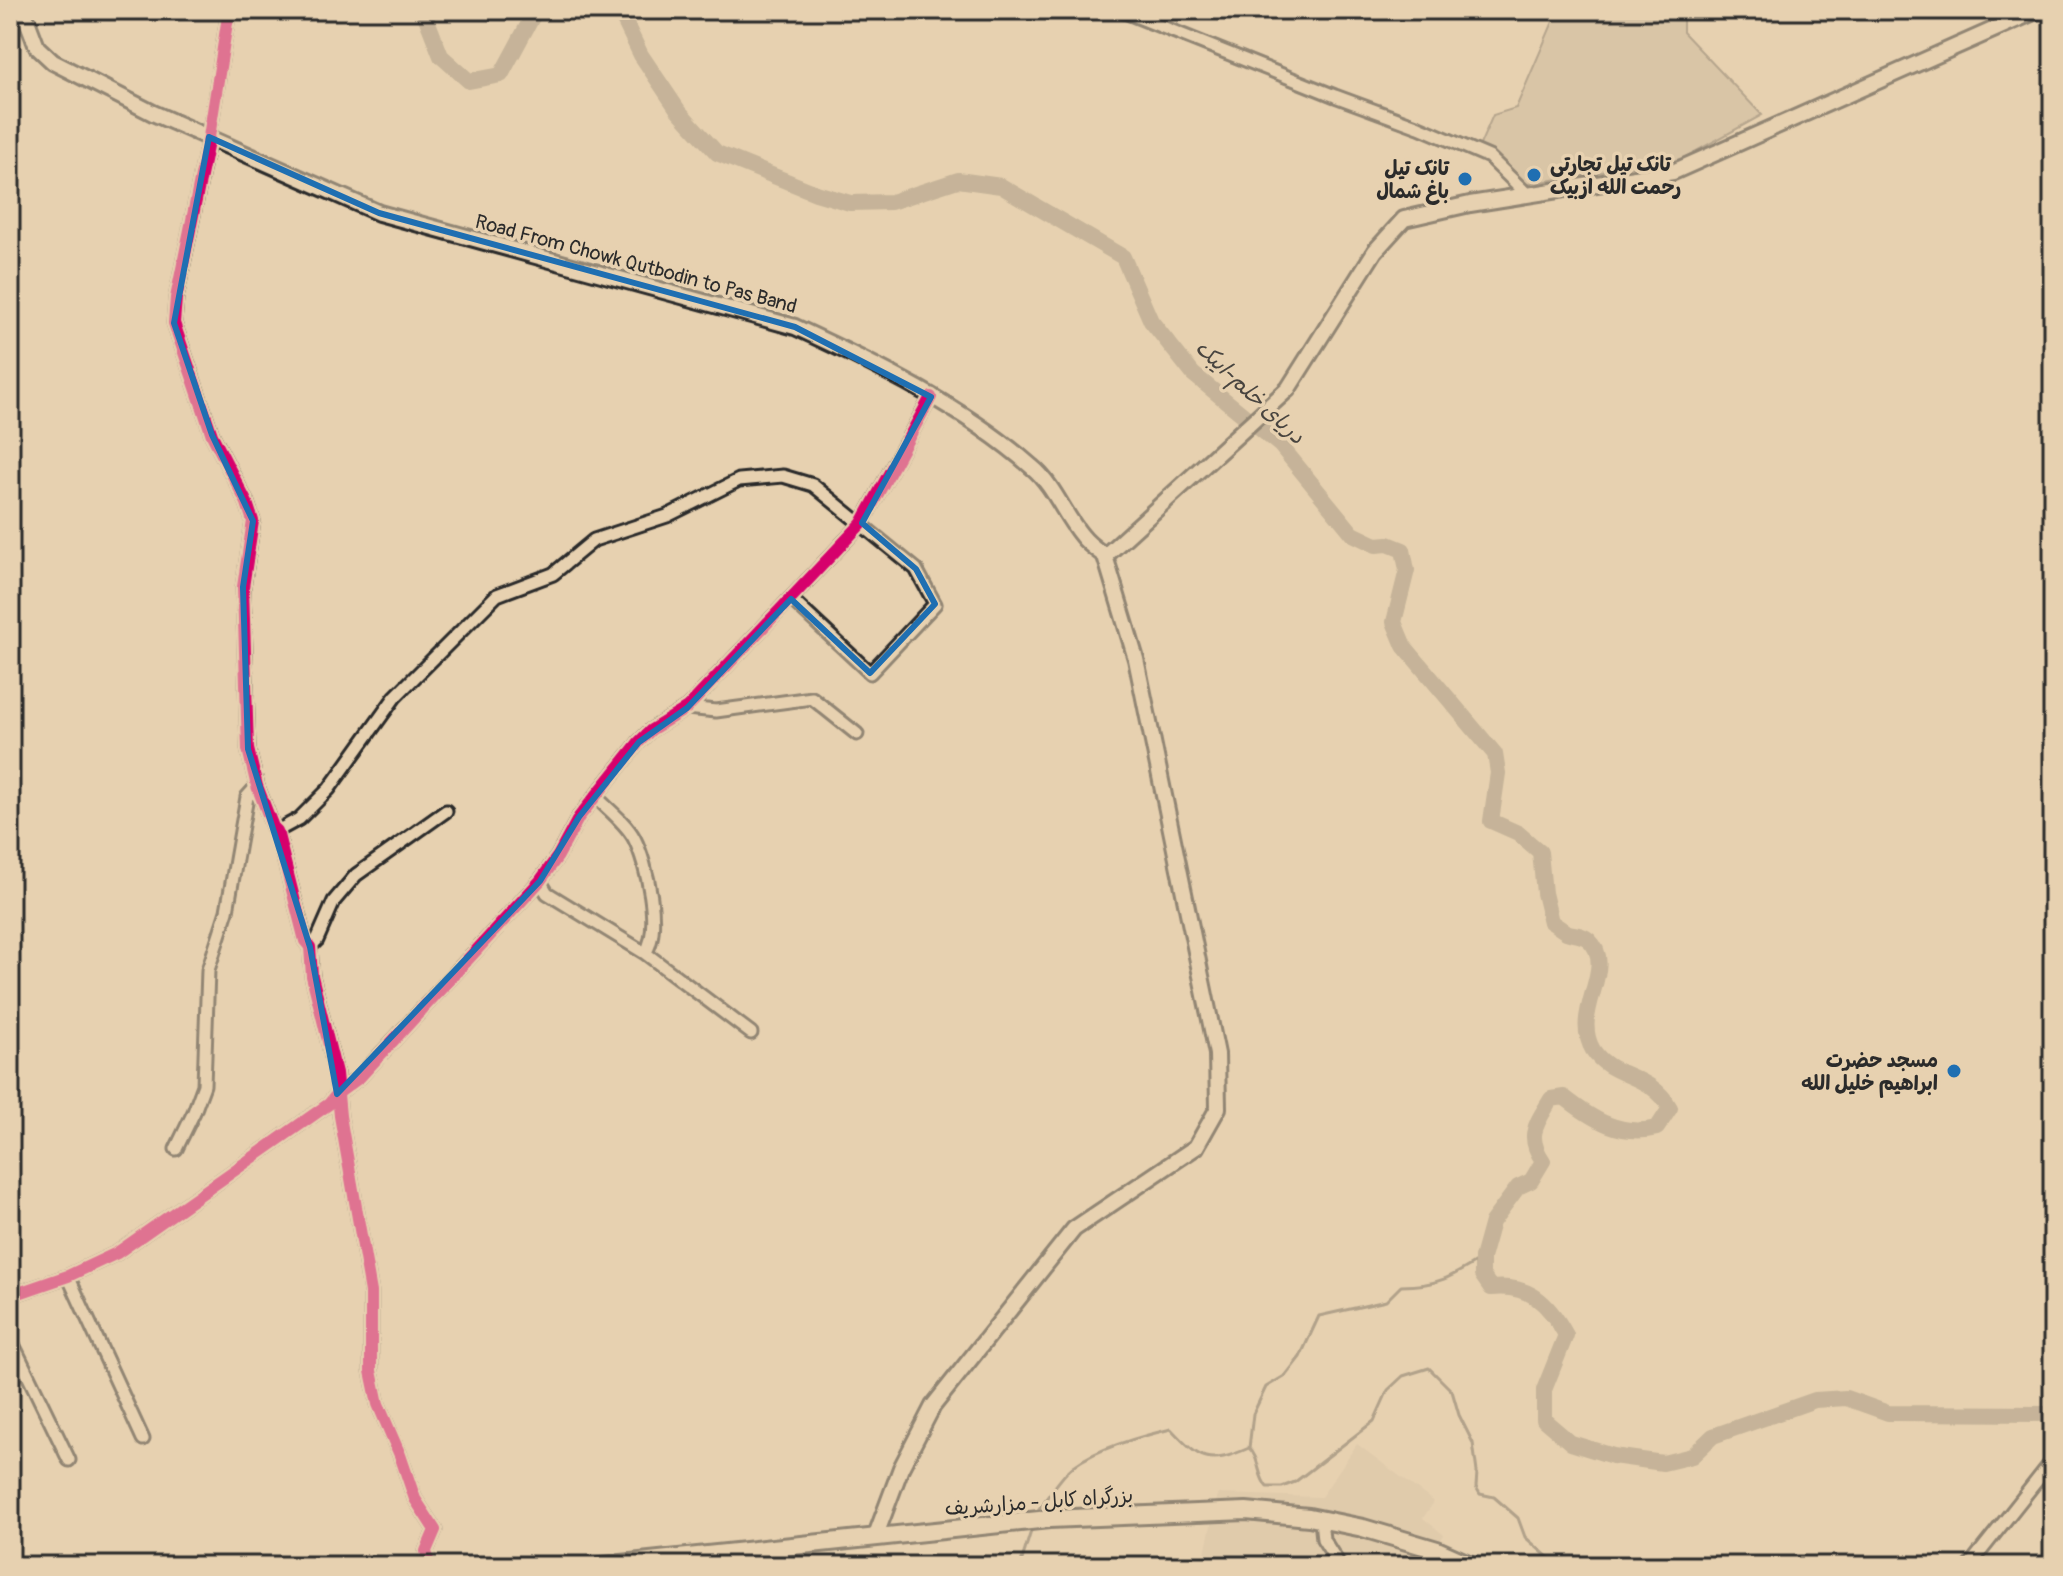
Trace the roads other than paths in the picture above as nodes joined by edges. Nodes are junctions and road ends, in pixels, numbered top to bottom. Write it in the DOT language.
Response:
graph roads {
  1 [pos="23,10"];
  2 [pos="229,10"];
  3 [pos="1120,10"];
  4 [pos="2038,10"];
  5 [pos="209,137"];
  6 [pos="1528,195"];
  7 [pos="931,397"];
  8 [pos="862,523"];
  9 [pos="1105,556"];
  10 [pos="791,599"];
  11 [pos="687,708"];
  12 [pos="857,734"];
  13 [pos="257,786"];
  14 [pos="596,797"];
  15 [pos="446,811"];
  16 [pos="277,831"];
  17 [pos="540,881"];
  18 [pos="310,947"];
  19 [pos="645,953"];
  20 [pos="751,1033"];
  21 [pos="337,1094"];
  22 [pos="176,1149"];
  23 [pos="68,1276"];
  24 [pos="10,1296"];
  25 [pos="10,1338"];
  26 [pos="143,1439"];
  27 [pos="69,1460"];
  28 [pos="2053,1460"];
  29 [pos="1321,1520"];
  30 [pos="876,1535"];
  31 [pos="429,1566"];
  32 [pos="602,1566"];
  33 [pos="1340,1566"];
  34 [pos="1473,1566"];
  35 [pos="1969,1566"];
  1 -- 5 [label="main road, Road From Chowk Qutbodin to Pas Band"];
  2 -- 5 [label="street"];
  3 -- 6 [label="street"];
  4 -- 6 [label="main road"];
  5 -- 7 [label="main road, Road From Chowk Qutbodin to Pas Band"];
  5 -- 13 [label="street"];
  6 -- 9 [label="main road"];
  7 -- 8 [label="street"];
  7 -- 9 [label="main road, Road From Chowk Qutbodin to Pas Band"];
  8 -- 10 [label="street"];
  8 -- 10 [label="street"];
  8 -- 16 [label="street"];
  9 -- 30 [label="main road"];
  10 -- 11 [label="street"];
  11 -- 12 [label="street"];
  11 -- 14 [label="street"];
  13 -- 16 [label="street"];
  13 -- 22 [label="street"];
  14 -- 17 [label="street"];
  14 -- 19 [label="street"];
  15 -- 18 [label="street"];
  16 -- 18 [label="street"];
  17 -- 19 [label="street"];
  17 -- 21 [label="street"];
  18 -- 21 [label="street"];
  19 -- 20 [label="street"];
  21 -- 23 [label="street"];
  21 -- 31 [label="street"];
  23 -- 24 [label="street"];
  23 -- 26 [label="street"];
  25 -- 27 [label="street"];
  28 -- 35 [label="street"];
  29 -- 30 [label="highway, بزرگراه کابل - مزارشریف"];
  29 -- 33 [label="street"];
  29 -- 34 [label="highway, بزرگراه کابل - مزارشریف"];
  30 -- 32 [label="highway, بزرگراه کابل - مزارشریف"];
}
